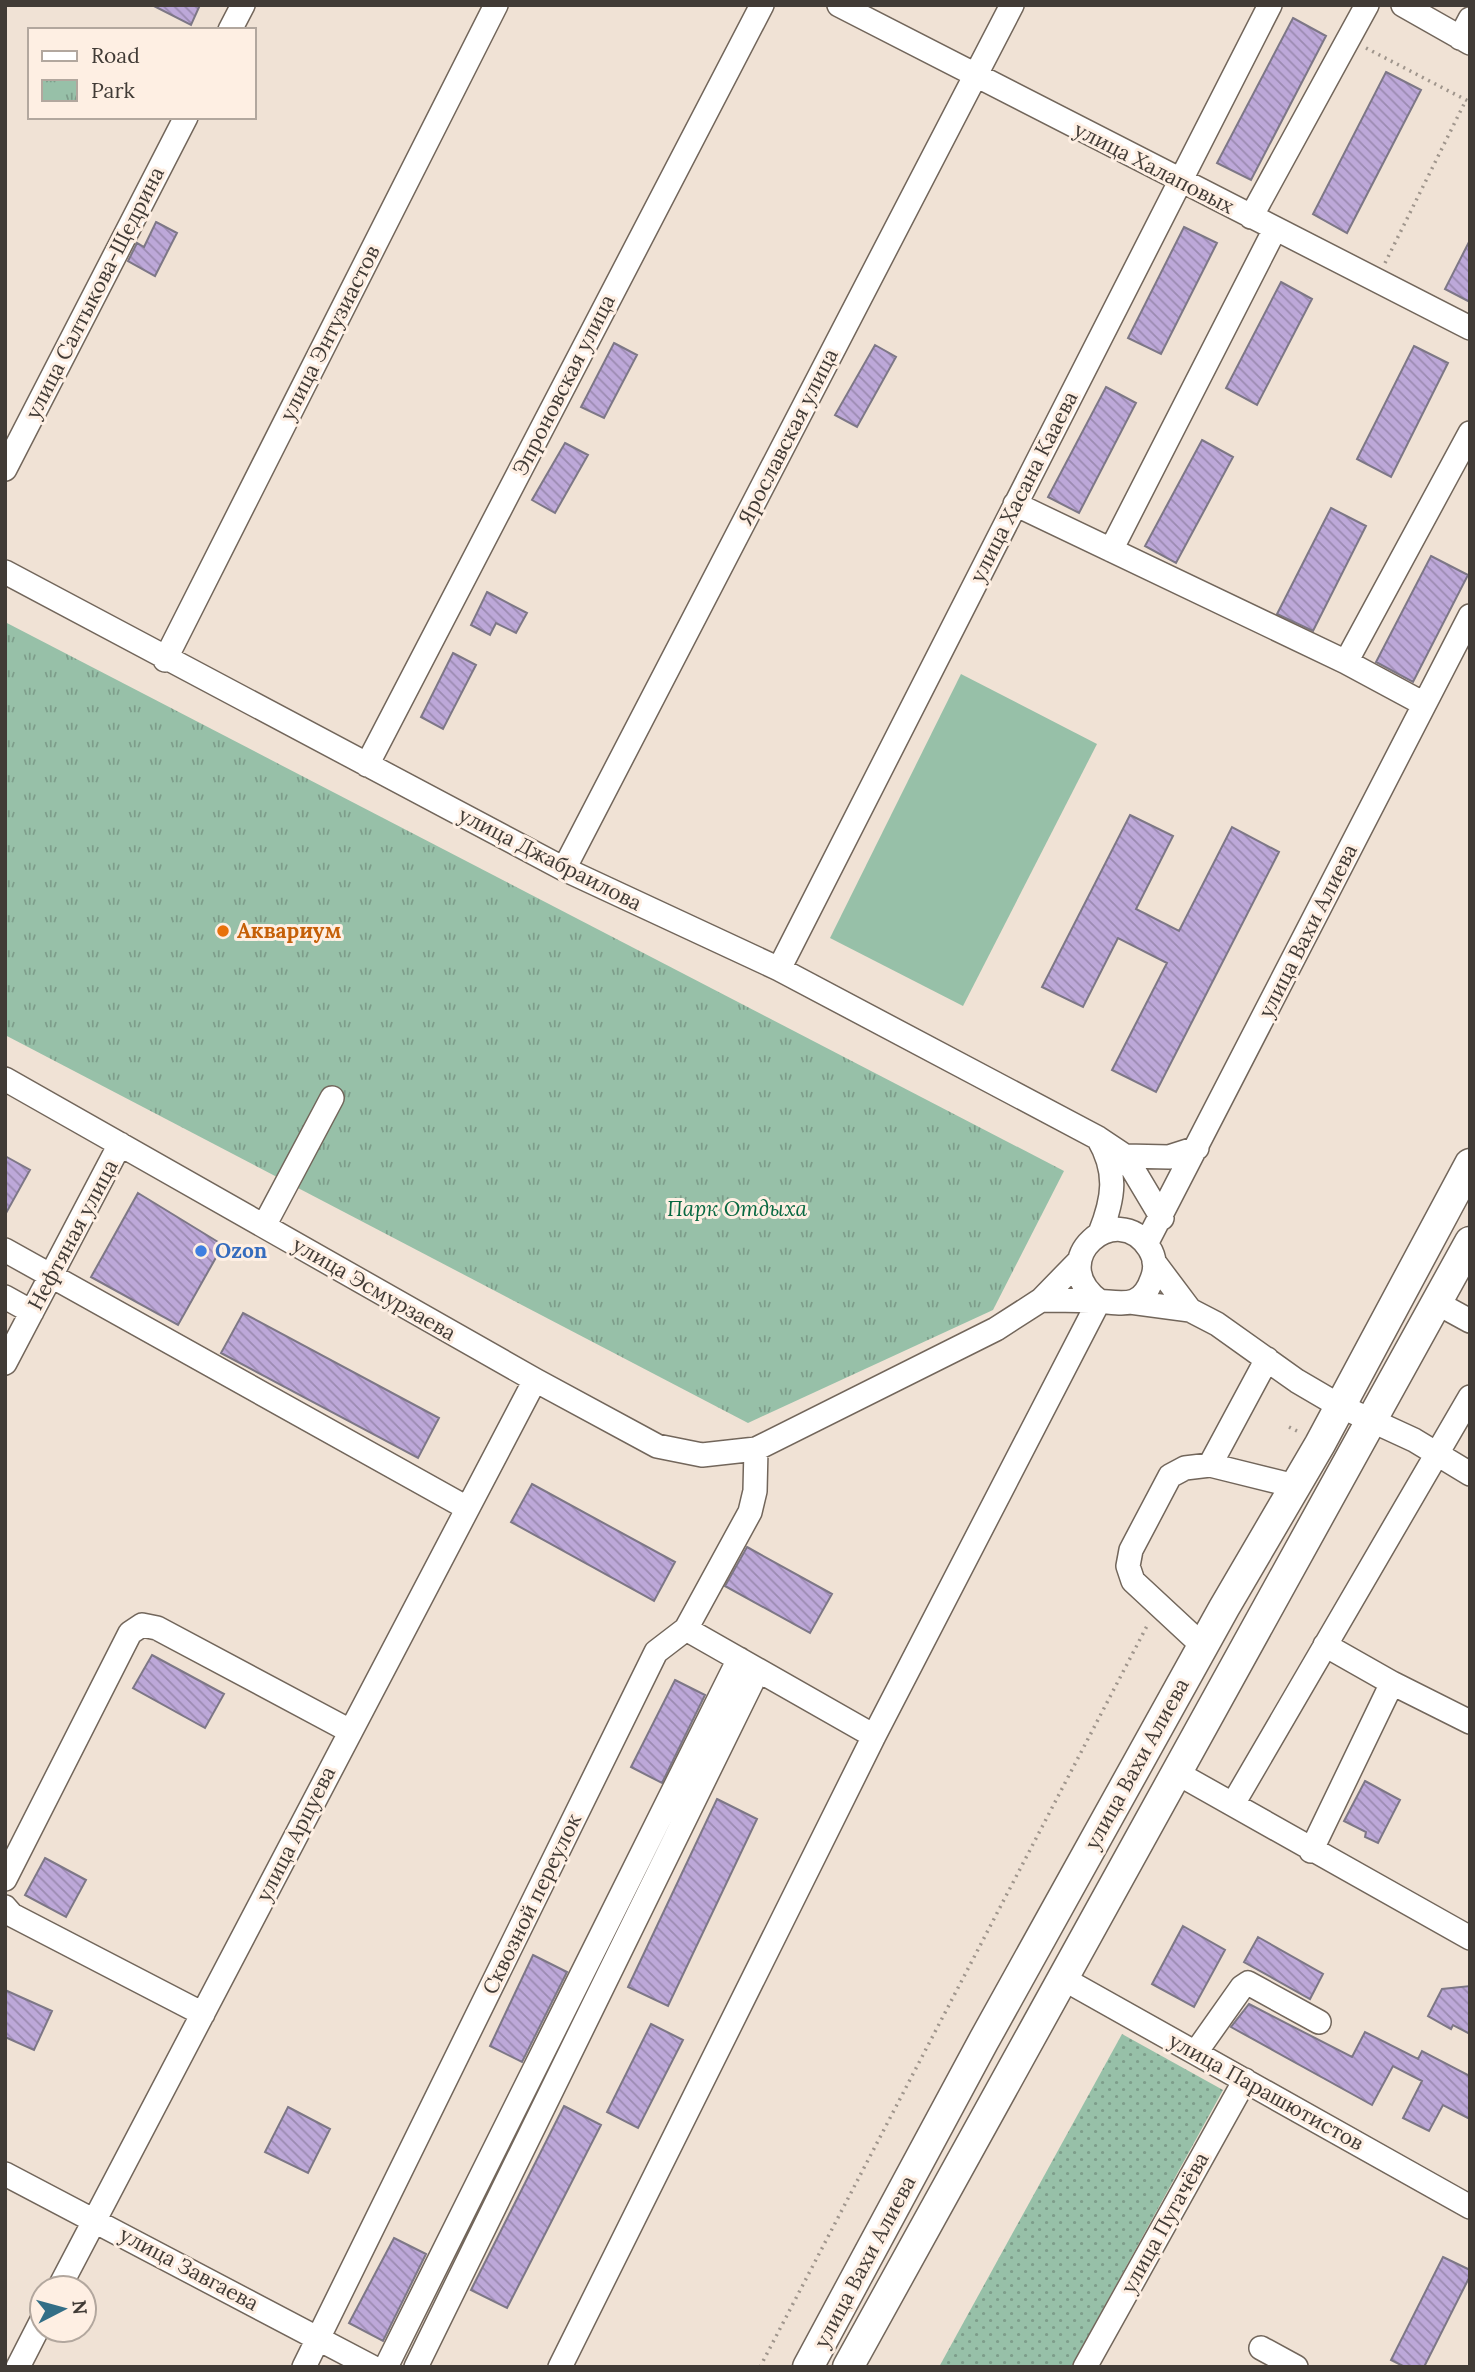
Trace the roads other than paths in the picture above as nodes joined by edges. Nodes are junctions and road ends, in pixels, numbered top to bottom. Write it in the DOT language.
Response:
graph roads {
  1 [pos="243,5"];
  2 [pos="496,5"];
  3 [pos="762,5"];
  4 [pos="839,5"];
  5 [pos="1012,5"];
  6 [pos="1270,5"];
  7 [pos="1367,5"];
  8 [pos="1403,5"];
  9 [pos="231,28"];
  10 [pos="1467,33"];
  11 [pos="975,76"];
  12 [pos="185,119"];
  13 [pos="1179,181"];
  14 [pos="1251,218"];
  15 [pos="1275,229"];
  16 [pos="1470,328"];
  17 [pos="1470,433"];
  18 [pos="5,469"];
  19 [pos="1015,504"];
  20 [pos="1111,550"];
  21 [pos="5,572"];
  22 [pos="1470,616"];
  23 [pos="165,660"];
  24 [pos="1346,662"];
  25 [pos="1424,704"];
  26 [pos="367,765"];
  27 [pos="564,869"];
  28 [pos="779,969"];
  29 [pos="5,1079"];
  30 [pos="332,1098"];
  31 [pos="1098,1138"];
  32 [pos="120,1144"];
  33 [pos="1197,1148"];
  34 [pos="1125,1156"];
  35 [pos="1470,1164"];
  36 [pos="1161,1218"];
  37 [pos="264,1226"];
  38 [pos="1100,1233"];
  39 [pos="1470,1242"];
  40 [pos="5,1250"];
  41 [pos="1150,1253"];
  42 [pos="1079,1261"];
  43 [pos="51,1276"];
  44 [pos="5,1297"];
  45 [pos="1041,1300"];
  46 [pos="1099,1301"];
  47 [pos="1130,1303"];
  48 [pos="1437,1303"];
  49 [pos="1190,1310"];
  50 [pos="32,1312"];
  51 [pos="1470,1321"];
  52 [pos="1267,1359"];
  53 [pos="5,1363"];
  54 [pos="535,1380"];
  55 [pos="1470,1397"];
  56 [pos="1338,1405"];
  57 [pos="1372,1421"];
  58 [pos="755,1449"];
  59 [pos="1436,1453"];
  60 [pos="1210,1465"];
  61 [pos="1470,1474"];
  62 [pos="1295,1486"];
  63 [pos="467,1508"];
  64 [pos="686,1629"];
  65 [pos="1325,1645"];
  66 [pos="1203,1646"];
  67 [pos="748,1664"];
  68 [pos="1392,1683"];
  69 [pos="1470,1722"];
  70 [pos="350,1731"];
  71 [pos="874,1736"];
  72 [pos="1177,1773"];
  73 [pos="1233,1804"];
  74 [pos="1311,1851"];
  75 [pos="5,1879"];
  76 [pos="5,1907"];
  77 [pos="1470,1938"];
  78 [pos="1062,1978"];
  79 [pos="203,2014"];
  80 [pos="1319,2022"];
  81 [pos="1196,2052"];
  82 [pos="1245,2080"];
  83 [pos="5,2175"];
  84 [pos="1470,2207"];
  85 [pos="94,2219"];
  86 [pos="66,2274"];
  87 [pos="319,2338"];
  88 [pos="30,2344"];
  89 [pos="1261,2348"];
  90 [pos="18,2367"];
  91 [pos="304,2367"];
  92 [pos="372,2367"];
  93 [pos="386,2367"];
  94 [pos="416,2367"];
  95 [pos="560,2367"];
  96 [pos="808,2367"];
  97 [pos="848,2367"];
  98 [pos="1085,2367"];
  99 [pos="1296,2367"];
  1 -- 9 [label="street"];
  2 -- 23 [label="street, улица Энтузиастов"];
  3 -- 26 [label="street, Эпроновская улица"];
  4 -- 11 [label="street, улица Халаповых"];
  5 -- 11 [label="street, Ярославская улица"];
  6 -- 13 [label="street, улица Хасана Кааева"];
  7 -- 14 [label="street"];
  8 -- 10 [label="street"];
  11 -- 13 [label="street, улица Халаповых"];
  11 -- 27 [label="street, Ярославская улица"];
  12 -- 18 [label="street, улица Салтыкова-Щедрина"];
  13 -- 14 [label="street, улица Халаповых"];
  13 -- 19 [label="street, улица Хасана Кааева"];
  14 -- 15 [label="street, улица Халаповых"];
  15 -- 16 [label="street, улица Халаповых"];
  15 -- 20 [label="street"];
  17 -- 24 [label="street"];
  19 -- 20 [label="street"];
  19 -- 28 [label="street, улица Хасана Кааева"];
  20 -- 24 [label="street"];
  21 -- 23 [label="street, улица Джабраилова"];
  22 -- 25 [label="street, улица Вахи Алиева"];
  23 -- 26 [label="street, улица Джабраилова"];
  24 -- 25 [label="street"];
  25 -- 33 [label="street, улица Вахи Алиева"];
  26 -- 27 [label="street, улица Джабраилова"];
  27 -- 28 [label="street, улица Джабраилова"];
  28 -- 31 [label="street, улица Джабраилова"];
  29 -- 32 [label="street, улица Эсмурзаева"];
  30 -- 37 [label="street"];
  31 -- 34 [label="street, улица Джабраилова"];
  31 -- 38 [label="street"];
  32 -- 37 [label="street, улица Эсмурзаева"];
  32 -- 43 [label="street, Нефтяная улица"];
  33 -- 34 [label="street"];
  33 -- 36 [label="street, улица Вахи Алиева"];
  34 -- 36 [label="street, улица Джабраилова"];
  35 -- 56 [label="main road, улица Вахи Алиева"];
  36 -- 41 [label="street, улица Вахи Алиева"];
  37 -- 54 [label="street, улица Эсмурзаева"];
  38 -- 41 [label="street"];
  38 -- 42 [label="street"];
  39 -- 48 [label="main road, улица Вахи Алиева"];
  40 -- 43 [label="street"];
  41 -- 47 [label="street"];
  41 -- 49 [label="street"];
  42 -- 45 [label="street"];
  42 -- 46 [label="street"];
  43 -- 50 [label="street, Нефтяная улица"];
  43 -- 63 [label="street"];
  44 -- 50 [label="street"];
  45 -- 46 [label="street"];
  45 -- 58 [label="street"];
  46 -- 47 [label="street"];
  46 -- 71 [label="street"];
  47 -- 49 [label="street"];
  48 -- 51 [label="street"];
  48 -- 57 [label="main road, улица Вахи Алиева"];
  49 -- 52 [label="street"];
  50 -- 53 [label="street, Нефтяная улица"];
  52 -- 56 [label="street"];
  52 -- 60 [label="street"];
  54 -- 58 [label="street, улица Эсмурзаева"];
  54 -- 63 [label="street, улица Арцуева"];
  55 -- 59 [label="street"];
  56 -- 57 [label="street"];
  56 -- 62 [label="main road, улица Вахи Алиева"];
  57 -- 59 [label="street"];
  57 -- 72 [label="main road, улица Вахи Алиева"];
  58 -- 64 [label="street, Сквозной переулок"];
  59 -- 61 [label="street"];
  59 -- 65 [label="street"];
  60 -- 62 [label="street"];
  60 -- 66 [label="street"];
  62 -- 66 [label="main road, улица Вахи Алиева"];
  63 -- 70 [label="street, улица Арцуева"];
  64 -- 67 [label="street"];
  64 -- 87 [label="street, Сквозной переулок"];
  65 -- 68 [label="street"];
  65 -- 73 [label="street"];
  66 -- 96 [label="main road, улица Вахи Алиева"];
  67 -- 71 [label="street"];
  67 -- 93 [label="street"];
  67 -- 94 [label="street"];
  68 -- 69 [label="street"];
  68 -- 74 [label="street"];
  70 -- 75 [label="street"];
  70 -- 79 [label="street, улица Арцуева"];
  71 -- 95 [label="street"];
  72 -- 73 [label="street"];
  72 -- 78 [label="main road, улица Вахи Алиева"];
  73 -- 74 [label="street"];
  74 -- 77 [label="street"];
  76 -- 79 [label="street"];
  78 -- 81 [label="street, улица Парашютистов"];
  78 -- 97 [label="main road, улица Вахи Алиева"];
  79 -- 85 [label="street, улица Арцуева"];
  80 -- 81 [label="street"];
  81 -- 82 [label="street, улица Парашютистов"];
  82 -- 84 [label="street, улица Парашютистов"];
  82 -- 98 [label="street, улица Пугачёва"];
  83 -- 85 [label="street, улица Завгаева"];
  85 -- 86 [label="street, улица Арцуева"];
  85 -- 87 [label="street, улица Завгаева"];
  87 -- 91 [label="street, Сквозной переулок"];
  87 -- 92 [label="street, улица Завгаева"];
  88 -- 90 [label="street"];
  89 -- 99 [label="street"];
}
